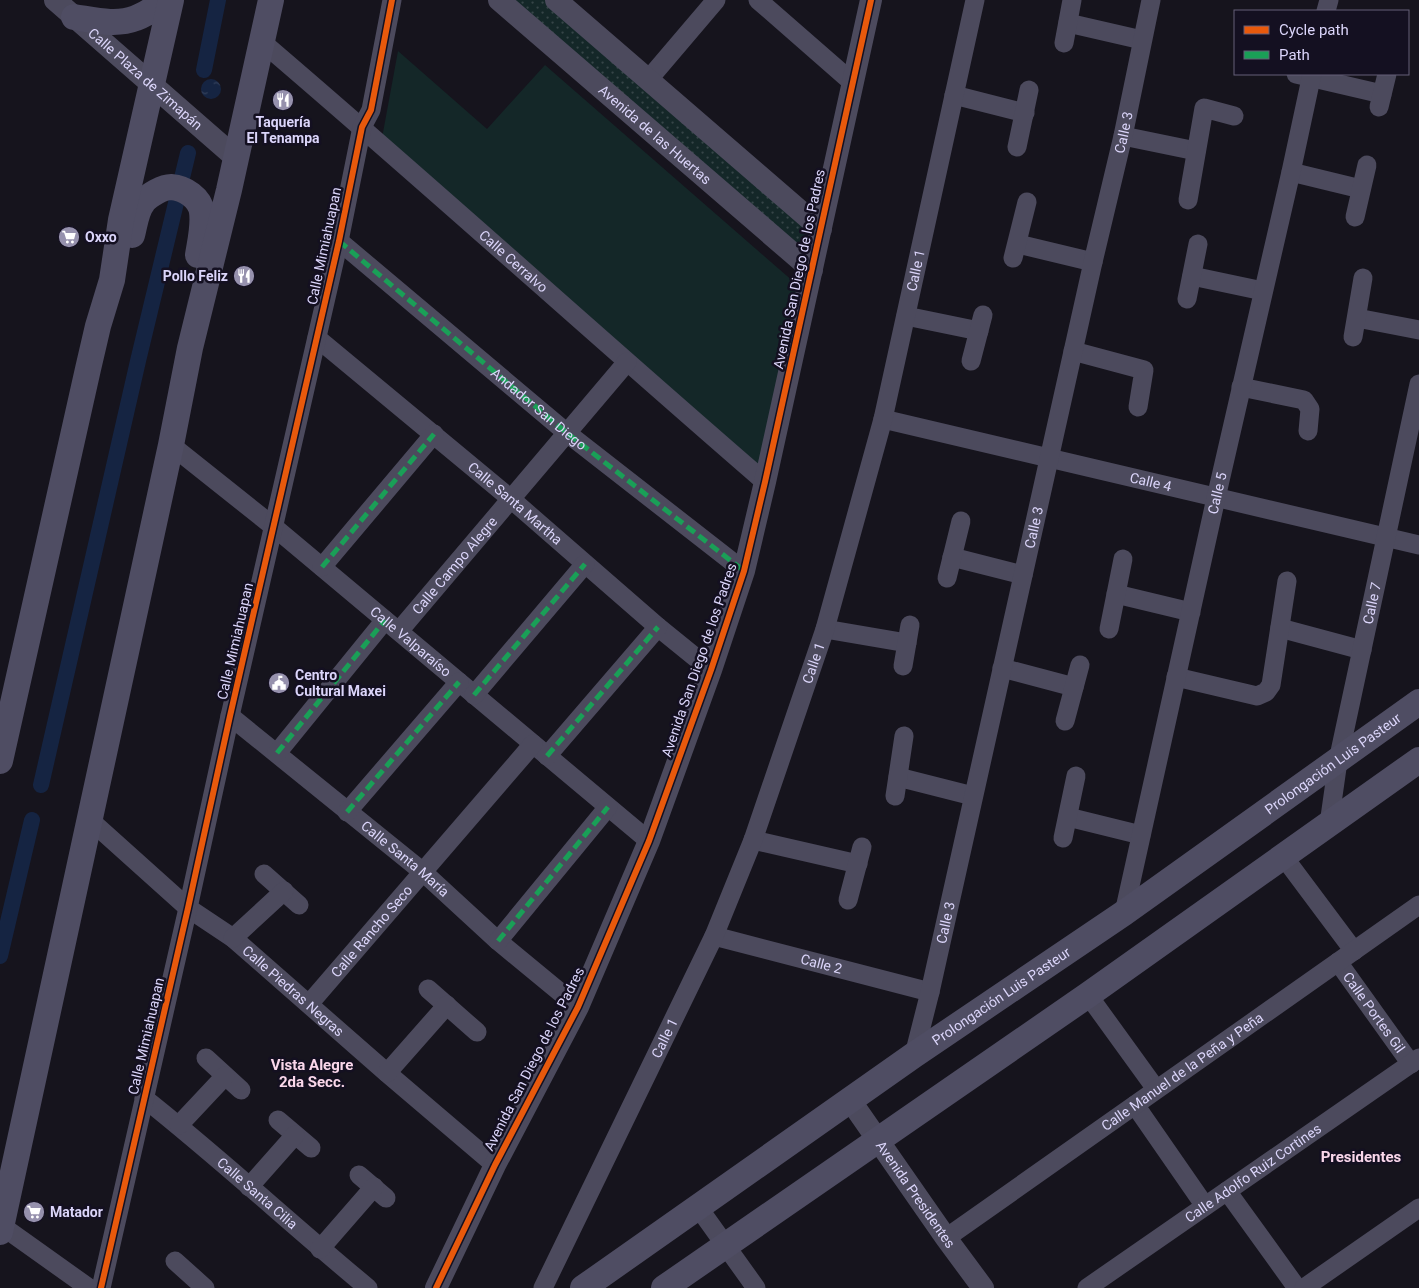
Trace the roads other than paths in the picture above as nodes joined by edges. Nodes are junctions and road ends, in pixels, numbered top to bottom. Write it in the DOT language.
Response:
graph roads {
  1 [pos="169,0"];
  2 [pos="271,0"];
  3 [pos="392,0"];
  4 [pos="499,0"];
  5 [pos="556,0"];
  6 [pos="716,0"];
  7 [pos="758,0"];
  8 [pos="871,0"];
  9 [pos="975,0"];
  10 [pos="1072,0"];
  11 [pos="1151,0"];
  12 [pos="64,8"];
  13 [pos="1068,22"];
  14 [pos="1142,40"];
  15 [pos="261,41"];
  16 [pos="1064,43"];
  17 [pos="1306,75"];
  18 [pos="1387,75"];
  19 [pos="648,80"];
  20 [pos="853,83"];
  21 [pos="152,86"];
  22 [pos="1029,90"];
  23 [pos="954,95"];
  24 [pos="1025,113"];
  25 [pos="1234,116"];
  26 [pos="362,127"];
  27 [pos="1123,136"];
  28 [pos="1018,147"];
  29 [pos="1196,151"];
  30 [pos="236,158"];
  31 [pos="1367,165"];
  32 [pos="1291,172"];
  33 [pos="1362,189"];
  34 [pos="1188,200"];
  35 [pos="1027,202"];
  36 [pos="1355,217"];
  37 [pos="821,229"];
  38 [pos="339,241"];
  39 [pos="1198,244"];
  40 [pos="1093,262"];
  41 [pos="812,270"];
  42 [pos="1192,276"];
  43 [pos="1363,278"];
  44 [pos="112,280"];
  45 [pos="1263,291"];
  46 [pos="1187,299"];
  47 [pos="906,316"];
  48 [pos="1357,318"];
  49 [pos="1419,330"];
  50 [pos="1353,337"];
  51 [pos="317,338"];
  52 [pos="190,348"];
  53 [pos="1073,351"];
  54 [pos="971,361"];
  55 [pos="627,362"];
  56 [pos="1419,384"];
  57 [pos="1241,388"];
  58 [pos="1138,407"];
  59 [pos="883,420"];
  60 [pos="1415,424"];
  61 [pos="1308,431"];
  62 [pos="566,433"];
  63 [pos="434,434"];
  64 [pos="171,445"];
  65 [pos="1049,459"];
  66 [pos="766,482"];
  67 [pos="1216,498"];
  68 [pos="511,499"];
  69 [pos="960,521"];
  70 [pos="274,527"];
  71 [pos="1386,538"];
  72 [pos="1419,545"];
  73 [pos="952,557"];
  74 [pos="1123,559"];
  75 [pos="585,564"];
  76 [pos="322,567"];
  77 [pos="744,572"];
  78 [pos="1023,575"];
  79 [pos="947,578"];
  80 [pos="1287,581"];
  81 [pos="1116,594"];
  82 [pos="1191,612"];
  83 [pos="910,625"];
  84 [pos="392,626"];
  85 [pos="658,627"];
  86 [pos="1280,628"];
  87 [pos="824,629"];
  88 [pos="1109,629"];
  89 [pos="907,644"];
  90 [pos="1362,650"];
  91 [pos="1080,665"];
  92 [pos="903,666"];
  93 [pos="1002,668"];
  94 [pos="711,670"];
  95 [pos="1176,677"];
  96 [pos="459,682"];
  97 [pos="1074,687"];
  98 [pos="474,695"];
  99 [pos="1419,702"];
  100 [pos="230,716"];
  101 [pos="1064,721"];
  102 [pos="904,736"];
  103 [pos="540,750"];
  104 [pos="276,753"];
  105 [pos="1419,760"];
  106 [pos="0,761"];
  107 [pos="1338,761"];
  108 [pos="1076,776"];
  109 [pos="898,777"];
  110 [pos="895,796"];
  111 [pos="973,796"];
  112 [pos="608,807"];
  113 [pos="347,812"];
  114 [pos="1068,817"];
  115 [pos="90,820"];
  116 [pos="1329,824"];
  117 [pos="1141,835"];
  118 [pos="1063,838"];
  119 [pos="753,840"];
  120 [pos="649,842"];
  121 [pos="1284,856"];
  122 [pos="422,872"];
  123 [pos="264,874"];
  124 [pos="284,891"];
  125 [pos="848,900"];
  126 [pos="299,905"];
  127 [pos="1419,906"];
  128 [pos="188,908"];
  129 [pos="1124,913"];
  130 [pos="714,936"];
  131 [pos="234,938"];
  132 [pos="498,941"];
  133 [pos="1354,951"];
  134 [pos="1338,962"];
  135 [pos="428,988"];
  136 [pos="930,992"];
  137 [pos="1088,995"];
  138 [pos="309,1004"];
  139 [pos="447,1005"];
  140 [pos="578,1006"];
  141 [pos="477,1032"];
  142 [pos="914,1055"];
  143 [pos="206,1058"];
  144 [pos="1415,1061"];
  145 [pos="387,1074"];
  146 [pos="225,1076"];
  147 [pos="1156,1089"];
  148 [pos="241,1090"];
  149 [pos="144,1098"];
  150 [pos="850,1100"];
  151 [pos="1135,1105"];
  152 [pos="278,1120"];
  153 [pos="179,1125"];
  154 [pos="295,1135"];
  155 [pos="878,1140"];
  156 [pos="311,1148"];
  157 [pos="495,1165"];
  158 [pos="373,1186"];
  159 [pos="249,1187"];
  160 [pos="1227,1191"];
  161 [pos="698,1206"];
  162 [pos="1205,1206"];
  163 [pos="1419,1208"];
  164 [pos="1,1229"];
  165 [pos="946,1238"];
  166 [pos="726,1245"];
  167 [pos="320,1248"];
  168 [pos="175,1261"];
  169 [pos="89,1288"];
  170 [pos="101,1288"];
  171 [pos="204,1288"];
  172 [pos="368,1288"];
  173 [pos="436,1288"];
  174 [pos="543,1288"];
  175 [pos="583,1288"];
  176 [pos="664,1288"];
  177 [pos="756,1288"];
  178 [pos="983,1288"];
  179 [pos="1088,1288"];
  180 [pos="1297,1288"];
  181 [pos="1304,1288"];
  1 -- 12 [label="main road"];
  1 -- 21 [label="main road"];
  2 -- 15 [label="main road"];
  3 -- 26 [label="street, Calle Mimiahuapan"];
  4 -- 41 [label="street, Avenida de las Huertas"];
  5 -- 19 [label="street"];
  6 -- 19 [label="street"];
  7 -- 20 [label="street"];
  8 -- 20 [label="street, Avenida San Diego de los Padres"];
  9 -- 23 [label="street, Calle 1"];
  10 -- 13 [label="street"];
  11 -- 14 [label="street, Calle 3"];
  12 -- 21 [label="street, Calle Plaza de Zimapán"];
  13 -- 14 [label="street"];
  13 -- 16 [label="street"];
  14 -- 27 [label="street, Calle 3"];
  15 -- 26 [label="street, Calle Cerralvo"];
  15 -- 30 [label="main road"];
  17 -- 18 [label="street"];
  17 -- 32 [label="street, Calle 5"];
  19 -- 37 [label="street"];
  20 -- 37 [label="street, Avenida San Diego de los Padres"];
  21 -- 30 [label="street, Calle Plaza de Zimapán"];
  21 -- 44 [label="main road"];
  22 -- 24 [label="street"];
  23 -- 24 [label="street"];
  23 -- 47 [label="street, Calle 1"];
  24 -- 28 [label="street"];
  25 -- 29 [label="street"];
  26 -- 38 [label="street, Calle Mimiahuapan"];
  26 -- 55 [label="street, Calle Cerralvo"];
  27 -- 29 [label="street"];
  27 -- 40 [label="street, Calle 3"];
  29 -- 34 [label="street"];
  30 -- 52 [label="main road"];
  31 -- 33 [label="street"];
  32 -- 33 [label="street"];
  32 -- 45 [label="street, Calle 5"];
  33 -- 36 [label="street"];
  35 -- 40 [label="street"];
  37 -- 41 [label="street, Avenida San Diego de los Padres"];
  38 -- 51 [label="street, Calle Mimiahuapan"];
  38 -- 62 [label="street, Andador San Diego"];
  39 -- 42 [label="street"];
  40 -- 53 [label="street, Calle 3"];
  41 -- 66 [label="street, Avenida San Diego de los Padres"];
  42 -- 45 [label="street"];
  42 -- 46 [label="street"];
  43 -- 48 [label="street"];
  44 -- 52 [label="main road"];
  44 -- 106 [label="main road"];
  45 -- 57 [label="street, Calle 5"];
  47 -- 54 [label="street"];
  47 -- 59 [label="street, Calle 1"];
  48 -- 49 [label="street"];
  48 -- 50 [label="street"];
  51 -- 63 [label="street, Calle Santa Martha"];
  51 -- 70 [label="street, Calle Mimiahuapan"];
  52 -- 64 [label="main road"];
  53 -- 58 [label="street"];
  53 -- 65 [label="street, Calle 3"];
  55 -- 62 [label="street, Calle Campo Alegre"];
  55 -- 66 [label="street, Calle Cerralvo"];
  56 -- 60 [label="street, Calle 7"];
  57 -- 61 [label="street"];
  57 -- 67 [label="street, Calle 5"];
  59 -- 65 [label="street, Calle 4"];
  59 -- 87 [label="street, Calle 1"];
  60 -- 71 [label="street, Calle 7"];
  62 -- 68 [label="street, Calle Campo Alegre"];
  62 -- 77 [label="street, Andador San Diego"];
  63 -- 68 [label="street, Calle Santa Martha"];
  63 -- 76 [label="street"];
  64 -- 70 [label="street, Calle Valparaíso"];
  64 -- 115 [label="main road"];
  65 -- 67 [label="street, Calle 4"];
  65 -- 78 [label="street, Calle 3"];
  66 -- 77 [label="street, Avenida San Diego de los Padres"];
  67 -- 71 [label="street, Calle 4"];
  67 -- 82 [label="street, Calle 5"];
  68 -- 75 [label="street, Calle Santa Martha"];
  68 -- 84 [label="street, Calle Campo Alegre"];
  69 -- 73 [label="street"];
  70 -- 76 [label="street, Calle Valparaíso"];
  70 -- 100 [label="street, Calle Mimiahuapan"];
  71 -- 72 [label="street, Calle 4"];
  71 -- 90 [label="street, Calle 7"];
  73 -- 78 [label="street"];
  73 -- 79 [label="street"];
  74 -- 81 [label="street"];
  75 -- 85 [label="street, Calle Santa Martha"];
  75 -- 98 [label="street"];
  76 -- 84 [label="street, Calle Valparaíso"];
  77 -- 94 [label="street, Avenida San Diego de los Padres"];
  78 -- 93 [label="street, Calle 3"];
  80 -- 86 [label="street"];
  81 -- 82 [label="street"];
  81 -- 88 [label="street"];
  82 -- 95 [label="street, Calle 5"];
  83 -- 89 [label="street"];
  84 -- 96 [label="street, Calle Valparaíso"];
  84 -- 104 [label="street, Calle Campo Alegre"];
  85 -- 94 [label="street, Calle Santa Martha"];
  85 -- 103 [label="street, Calle Rancho Seco"];
  86 -- 90 [label="street"];
  86 -- 95 [label="street"];
  87 -- 89 [label="street"];
  87 -- 119 [label="street, Calle 1"];
  89 -- 92 [label="street"];
  90 -- 107 [label="street, Calle 7"];
  91 -- 97 [label="street"];
  93 -- 97 [label="street"];
  93 -- 111 [label="street, Calle 3"];
  94 -- 120 [label="street, Avenida San Diego de los Padres"];
  95 -- 117 [label="street, Calle 5"];
  96 -- 98 [label="street, Calle Valparaíso"];
  96 -- 113 [label="street"];
  97 -- 101 [label="street"];
  98 -- 103 [label="street, Calle Valparaíso"];
  99 -- 107 [label="main road, Prolongación Luis Pasteur"];
  100 -- 104 [label="street, Calle Santa María"];
  100 -- 128 [label="street, Calle Mimiahuapan"];
  102 -- 109 [label="street"];
  103 -- 112 [label="street, Calle Valparaíso"];
  103 -- 122 [label="street, Calle Rancho Seco"];
  104 -- 113 [label="street, Calle Santa María"];
  105 -- 116 [label="main road"];
  107 -- 116 [label="street, Calle 7"];
  107 -- 129 [label="main road, Prolongación Luis Pasteur"];
  108 -- 114 [label="street"];
  109 -- 110 [label="street"];
  109 -- 111 [label="street"];
  111 -- 136 [label="street, Calle 3"];
  112 -- 120 [label="street, Calle Valparaíso"];
  112 -- 132 [label="street"];
  113 -- 122 [label="street, Calle Santa María"];
  114 -- 117 [label="street"];
  114 -- 118 [label="street"];
  115 -- 128 [label="street, Calle Piedras Negras"];
  115 -- 164 [label="main road"];
  116 -- 121 [label="main road"];
  117 -- 129 [label="street, Calle 5"];
  119 -- 125 [label="street"];
  119 -- 130 [label="street, Calle 1"];
  120 -- 140 [label="street, Avenida San Diego de los Padres"];
  121 -- 133 [label="street, Calle Portes Gil"];
  121 -- 137 [label="main road"];
  122 -- 132 [label="street, Calle Santa María"];
  122 -- 138 [label="street, Calle Rancho Seco"];
  123 -- 124 [label="street"];
  124 -- 126 [label="street"];
  124 -- 131 [label="street"];
  127 -- 133 [label="street, Calle Manuel de la Peña y Peña"];
  128 -- 131 [label="street, Calle Piedras Negras"];
  128 -- 149 [label="street, Calle Mimiahuapan"];
  129 -- 142 [label="main road, Prolongación Luis Pasteur"];
  130 -- 136 [label="street, Calle 2"];
  130 -- 174 [label="street, Calle 1"];
  131 -- 138 [label="street, Calle Piedras Negras"];
  132 -- 140 [label="street, Calle Santa María"];
  133 -- 134 [label="street, Calle Manuel de la Peña y Peña"];
  134 -- 144 [label="street, Calle Portes Gil"];
  134 -- 147 [label="street, Calle Manuel de la Peña y Peña"];
  135 -- 139 [label="street"];
  136 -- 142 [label="street, Calle 3"];
  137 -- 147 [label="street"];
  137 -- 155 [label="main road"];
  138 -- 145 [label="street, Calle Piedras Negras"];
  139 -- 141 [label="street"];
  139 -- 145 [label="street"];
  140 -- 157 [label="street, Avenida San Diego de los Padres"];
  142 -- 150 [label="main road, Prolongación Luis Pasteur"];
  143 -- 146 [label="street"];
  144 -- 160 [label="street, Calle Adolfo Ruiz Cortines"];
  145 -- 157 [label="street, Calle Piedras Negras"];
  146 -- 148 [label="street"];
  146 -- 153 [label="street"];
  147 -- 151 [label="street, Calle Manuel de la Peña y Peña"];
  149 -- 153 [label="street, Calle Santa Cilia"];
  149 -- 170 [label="street, Calle Mimiahuapan"];
  150 -- 155 [label="street, Avenida Presidentes"];
  150 -- 161 [label="main road, Prolongación Luis Pasteur"];
  151 -- 162 [label="street"];
  151 -- 165 [label="street, Calle Manuel de la Peña y Peña"];
  152 -- 154 [label="street"];
  153 -- 159 [label="street, Calle Santa Cilia"];
  154 -- 156 [label="street"];
  154 -- 159 [label="street"];
  155 -- 165 [label="street, Avenida Presidentes"];
  155 -- 166 [label="main road"];
  157 -- 173 [label="street, Avenida San Diego de los Padres"];
  158 -- 167 [label="street"];
  159 -- 167 [label="street, Calle Santa Cilia"];
  160 -- 162 [label="street, Calle Adolfo Ruiz Cortines"];
  160 -- 180 [label="street"];
  161 -- 166 [label="street"];
  161 -- 175 [label="main road, Prolongación Luis Pasteur"];
  162 -- 179 [label="street, Calle Adolfo Ruiz Cortines"];
  163 -- 181 [label="street"];
  164 -- 169 [label="street"];
  165 -- 178 [label="street, Avenida Presidentes"];
  166 -- 176 [label="main road"];
  166 -- 177 [label="street"];
  167 -- 172 [label="street, Calle Santa Cilia"];
  168 -- 171 [label="street"];
}
